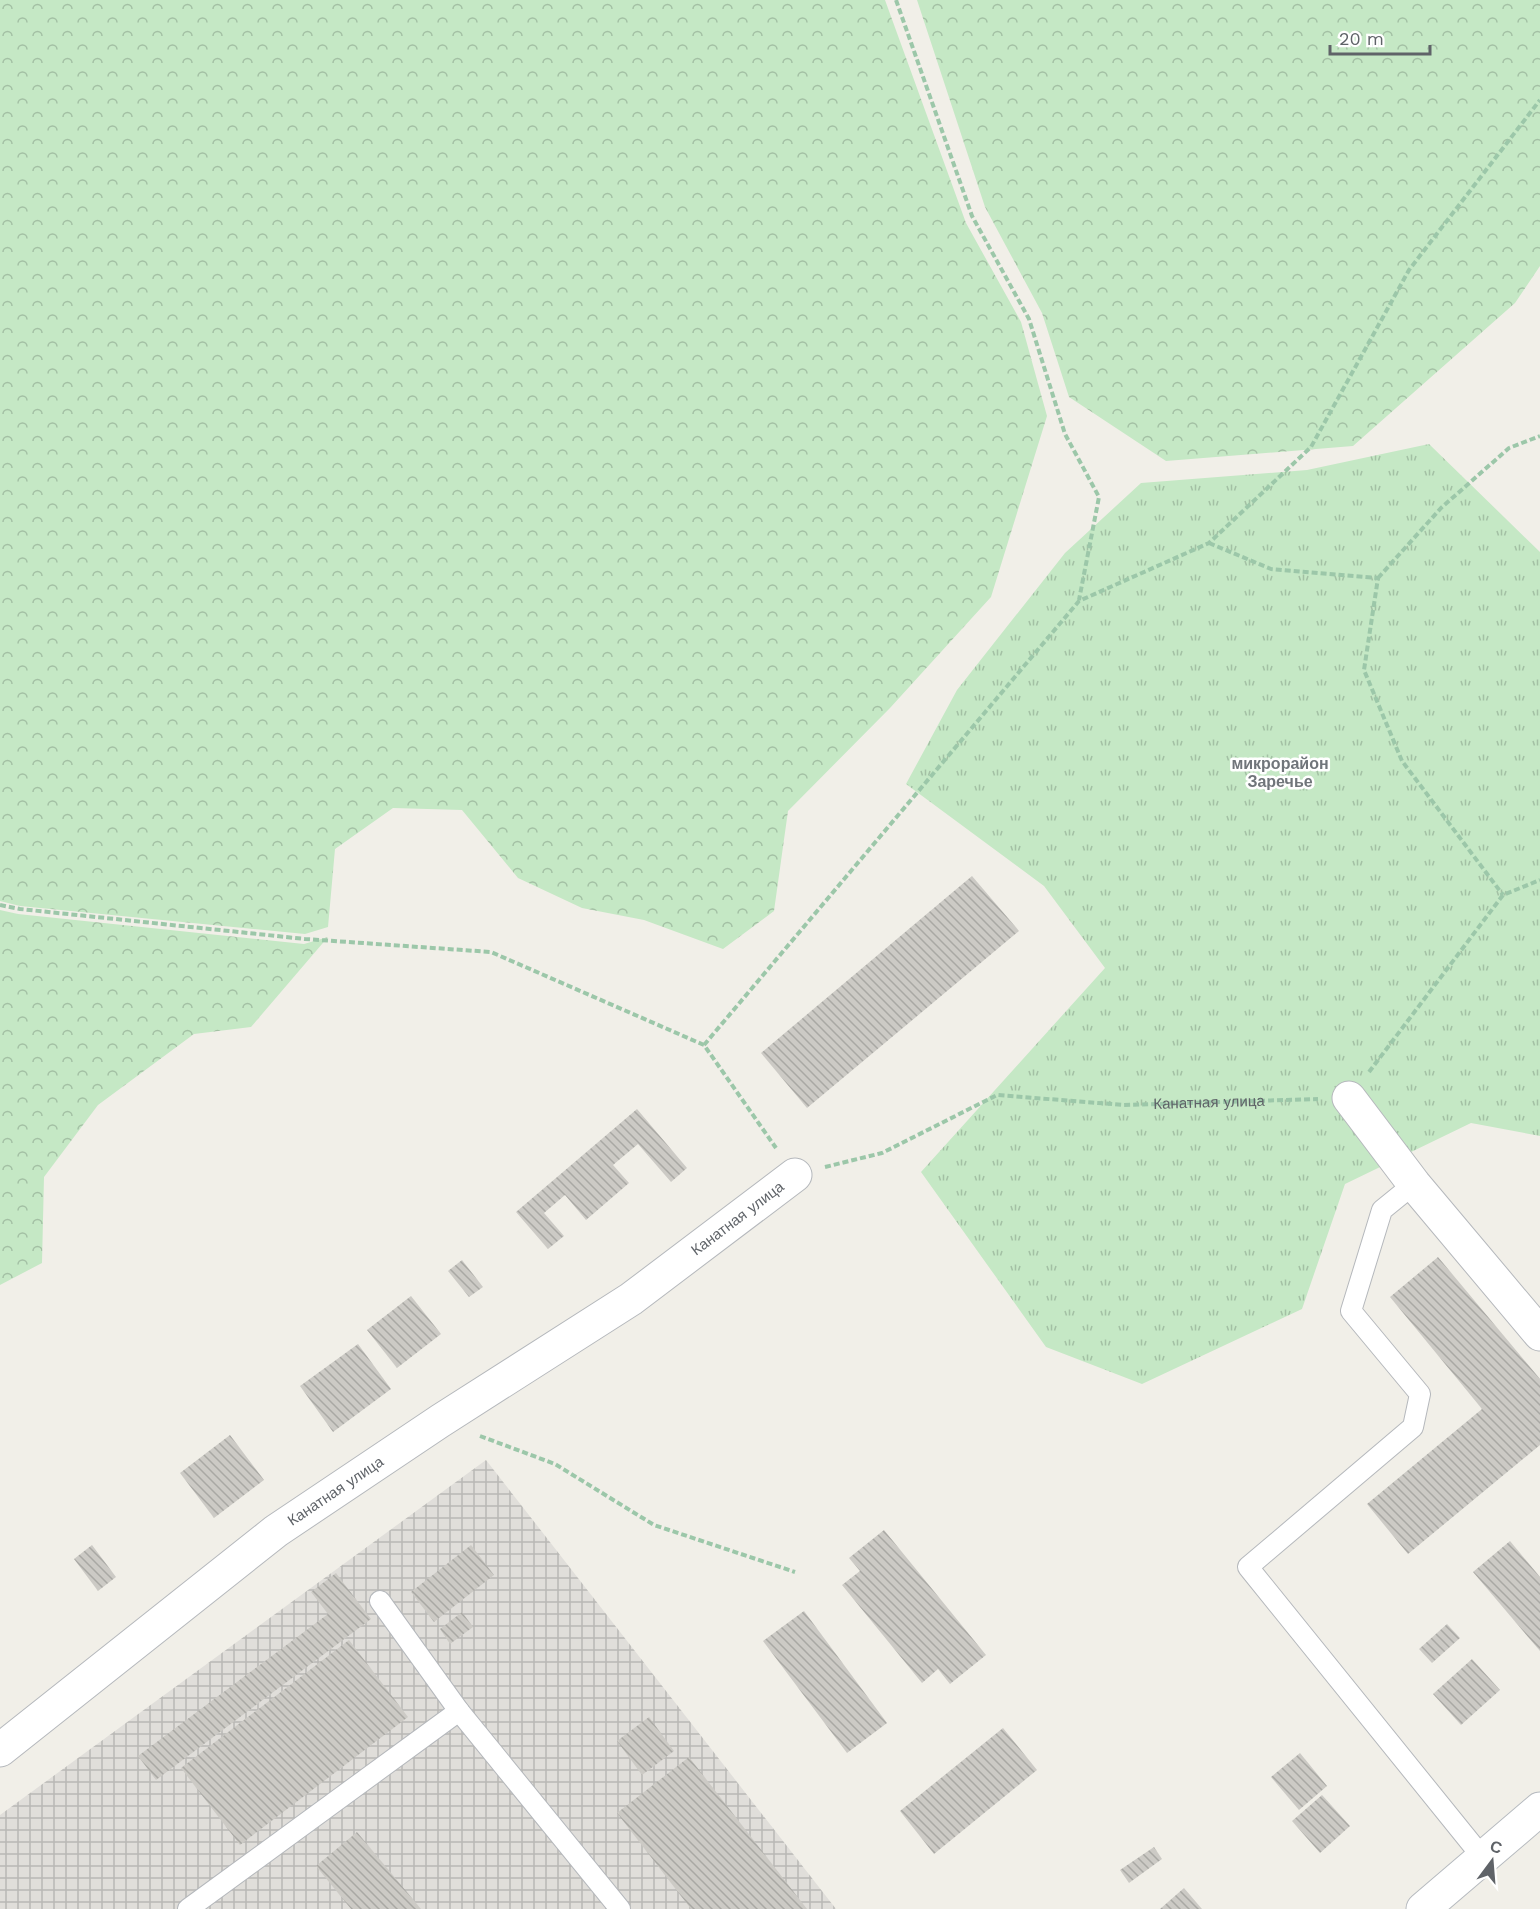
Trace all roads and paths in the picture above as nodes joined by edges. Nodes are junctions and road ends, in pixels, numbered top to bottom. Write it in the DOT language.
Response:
graph roads {
  1 [pos="896,0"];
  2 [pos="1540,100"];
  3 [pos="1540,436"];
  4 [pos="1209,543"];
  5 [pos="1378,578"];
  6 [pos="1079,601"];
  7 [pos="1540,880"];
  8 [pos="1503,895"];
  9 [pos="0,905"];
  10 [pos="704,1045"];
  11 [pos="1349,1098"];
  12 [pos="795,1175"];
  13 [pos="1414,1184"];
  14 [pos="1540,1334"];
  15 [pos="440,1421"];
  16 [pos="795,1572"];
  17 [pos="380,1601"];
  18 [pos="459,1711"];
  19 [pos="0,1750"];
  20 [pos="1540,1809"];
  21 [pos="1483,1858"];
  22 [pos="188,1909"];
  23 [pos="620,1909"];
  24 [pos="1424,1909"];
  1 -- 6 [label="path"];
  2 -- 4 [label="path"];
  3 -- 5 [label="path"];
  4 -- 5 [label="path"];
  4 -- 6 [label="path"];
  5 -- 8 [label="path"];
  6 -- 10 [label="path"];
  7 -- 8 [label="path"];
  8 -- 11 [label="path"];
  9 -- 10 [label="path"];
  10 -- 12 [label="path"];
  11 -- 12 [label="path, Канатная улица"];
  11 -- 13 [label="street"];
  12 -- 15 [label="street, Канатная улица"];
  13 -- 14 [label="street"];
  13 -- 21 [label="lane"];
  15 -- 16 [label="path"];
  15 -- 19 [label="street, Канатная улица"];
  17 -- 18 [label="lane"];
  18 -- 22 [label="lane"];
  18 -- 23 [label="lane"];
  20 -- 21 [label="street"];
  21 -- 24 [label="street"];
}
